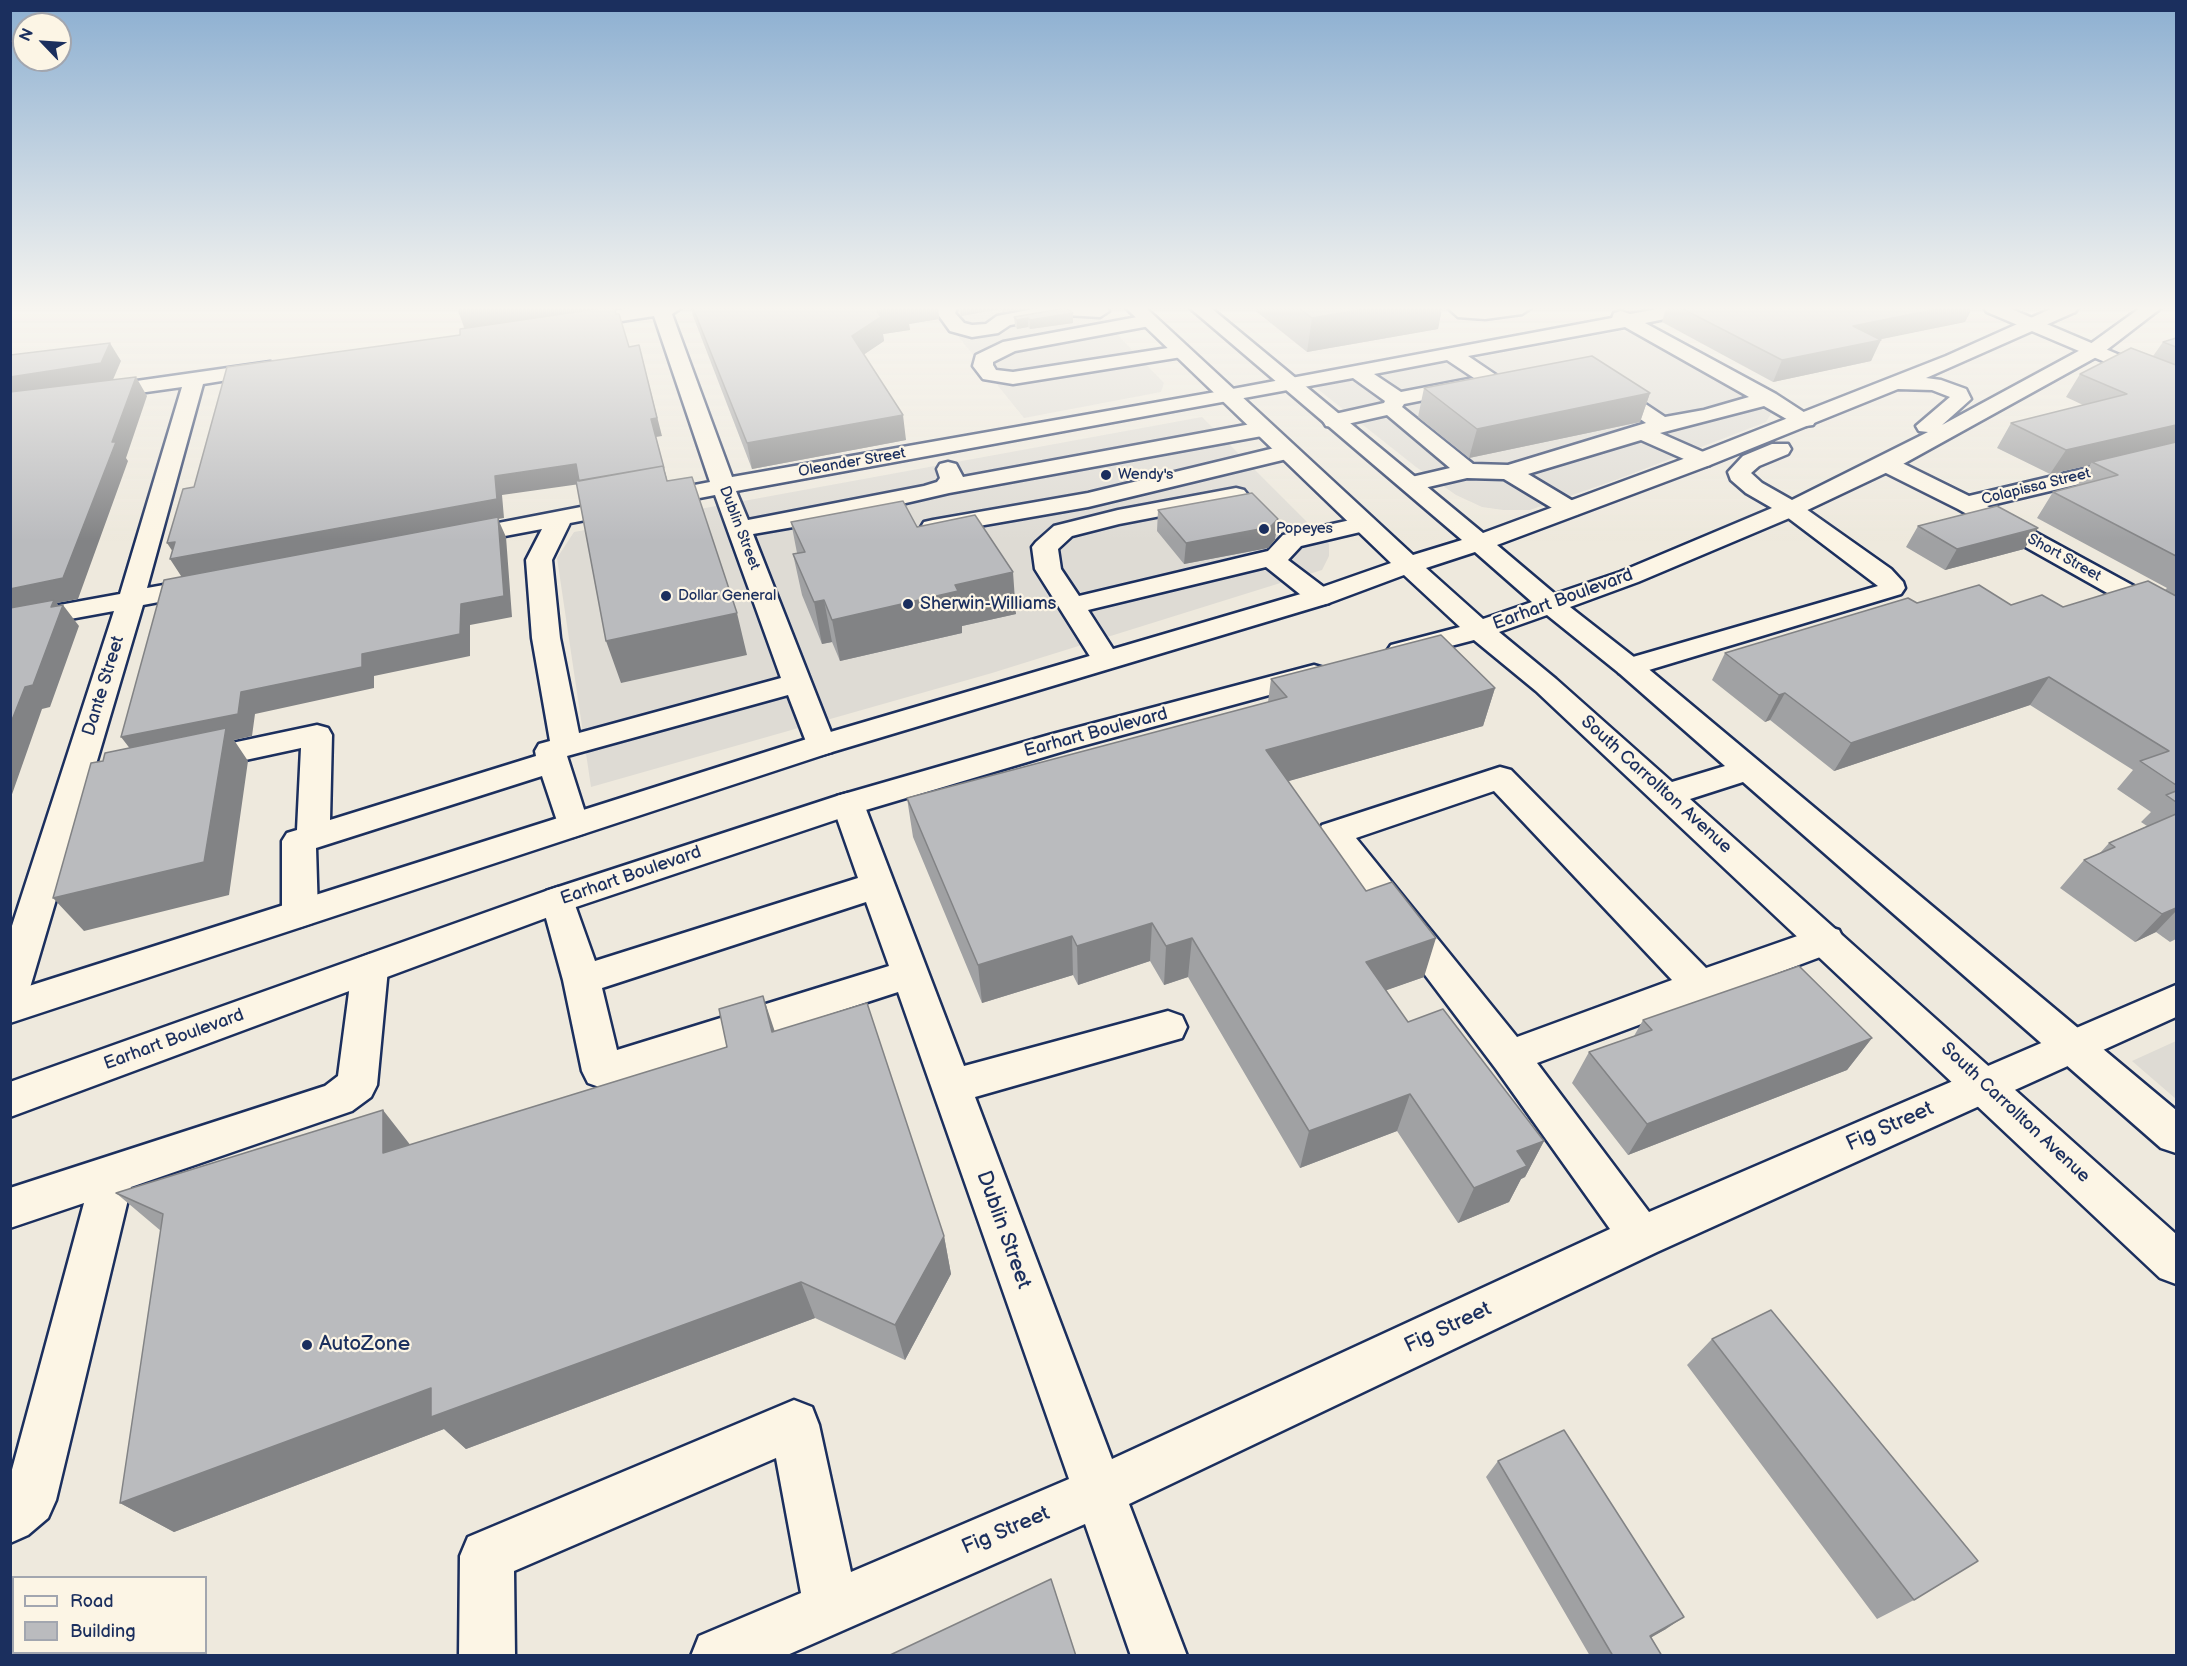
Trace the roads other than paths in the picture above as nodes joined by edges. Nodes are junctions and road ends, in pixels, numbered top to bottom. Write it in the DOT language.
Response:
graph roads {
  1 [pos="146,386"];
  2 [pos="192,386"];
  3 [pos="691,386"];
  4 [pos="1216,386"];
  5 [pos="1285,386"];
  6 [pos="1290,386"];
  7 [pos="1373,386"];
  8 [pos="1472,386"];
  9 [pos="1602,386"];
  10 [pos="1746,386"];
  11 [pos="1886,386"];
  12 [pos="1892,386"];
  13 [pos="1939,386"];
  14 [pos="2029,386"];
  15 [pos="1227,396"];
  16 [pos="1769,398"];
  17 [pos="1394,404"];
  18 [pos="10,405"];
  19 [pos="1806,420"];
  20 [pos="1334,421"];
  21 [pos="1652,428"];
  22 [pos="1262,429"];
  23 [pos="1170,446"];
  24 [pos="938,448"];
  25 [pos="1911,450"];
  26 [pos="1287,453"];
  27 [pos="2176,454"];
  28 [pos="1702,460"];
  29 [pos="1886,464"];
  30 [pos="1467,471"];
  31 [pos="1509,472"];
  32 [pos="1192,476"];
  33 [pos="1411,484"];
  34 [pos="723,486"];
  35 [pos="945,487"];
  36 [pos="1236,495"];
  37 [pos="1966,504"];
  38 [pos="1570,509"];
  39 [pos="1791,509"];
  40 [pos="560,518"];
  41 [pos="1364,524"];
  42 [pos="739,529"];
  43 [pos="915,530"];
  44 [pos="435,542"];
  45 [pos="1479,543"];
  46 [pos="1271,559"];
  47 [pos="1408,565"];
  48 [pos="224,582"];
  49 [pos="1320,597"];
  50 [pos="131,600"];
  51 [pos="1550,604"];
  52 [pos="1071,606"];
  53 [pos="2176,620"];
  54 [pos="10,622"];
  55 [pos="1479,630"];
  56 [pos="1380,657"];
  57 [pos="1106,660"];
  58 [pos="1629,667"];
  59 [pos="1334,669"];
  60 [pos="798,683"];
  61 [pos="820,745"];
  62 [pos="560,754"];
  63 [pos="166,766"];
  64 [pos="1749,770"];
  65 [pos="108,778"];
  66 [pos="74,785"];
  67 [pos="1667,795"];
  68 [pos="848,804"];
  69 [pos="573,825"];
  70 [pos="313,836"];
  71 [pos="878,885"];
  72 [pos="558,900"];
  73 [pos="300,914"];
  74 [pos="1826,940"];
  75 [pos="370,969"];
  76 [pos="910,974"];
  77 [pos="582,980"];
  78 [pos="1700,985"];
  79 [pos="10,991"];
  80 [pos="2176,1000"];
  81 [pos="10,1008"];
  82 [pos="1168,1027"];
  83 [pos="2072,1045"];
  84 [pos="1510,1057"];
  85 [pos="1984,1085"];
  86 [pos="951,1087"];
  87 [pos="10,1100"];
  88 [pos="2176,1134"];
  89 [pos="113,1174"];
  90 [pos="10,1208"];
  91 [pos="1641,1237"];
  92 [pos="2176,1263"];
  93 [pos="1098,1492"];
  94 [pos="10,1517"];
  95 [pos="831,1607"];
  96 [pos="487,1656"];
  97 [pos="719,1656"];
  98 [pos="1159,1656"];
  1 -- 18 [label="main road"];
  2 -- 50 [label="main road, Dante Street"];
  3 -- 34 [label="main road, Dublin Street"];
  4 -- 15 [label="main road, South Carrollton Avenue"];
  5 -- 15 [label="main road, Oleander Street"];
  6 -- 20 [label="main road"];
  7 -- 17 [label="main road"];
  8 -- 17 [label="main road"];
  9 -- 21 [label="main road"];
  10 -- 16 [label="main road"];
  11 -- 12 [label="main road"];
  11 -- 19 [label="main road"];
  13 -- 25 [label="main road"];
  14 -- 25 [label="main road, Earhart Boulevard"];
  15 -- 22 [label="main road, South Carrollton Avenue"];
  15 -- 24 [label="main road, Oleander Street"];
  16 -- 19 [label="main road"];
  16 -- 21 [label="main road"];
  17 -- 20 [label="main road"];
  17 -- 30 [label="main road"];
  19 -- 28 [label="main road"];
  19 -- 39 [label="main road"];
  20 -- 33 [label="main road"];
  21 -- 28 [label="main road"];
  21 -- 31 [label="main road"];
  22 -- 23 [label="main road"];
  22 -- 26 [label="main road, South Carrollton Avenue"];
  23 -- 32 [label="main road"];
  23 -- 35 [label="main road"];
  24 -- 34 [label="main road, Oleander Street"];
  24 -- 35 [label="main road"];
  25 -- 29 [label="main road, Earhart Boulevard"];
  26 -- 32 [label="main road"];
  26 -- 41 [label="main road, South Carrollton Avenue"];
  27 -- 37 [label="main road, Colapissa Street"];
  28 -- 38 [label="main road"];
  29 -- 37 [label="main road, Short Street"];
  29 -- 39 [label="main road, Earhart Boulevard"];
  30 -- 31 [label="main road"];
  30 -- 33 [label="main road"];
  31 -- 38 [label="main road"];
  32 -- 43 [label="main road"];
  33 -- 45 [label="main road"];
  34 -- 40 [label="main road, Oleander Street"];
  34 -- 42 [label="main road, Dublin Street"];
  35 -- 42 [label="main road"];
  36 -- 52 [label="main road"];
  37 -- 53 [label="main road, Short Street"];
  38 -- 45 [label="main road"];
  39 -- 51 [label="main road, Earhart Boulevard"];
  39 -- 58 [label="main road"];
  40 -- 44 [label="main road, Oleander Street"];
  40 -- 62 [label="main road"];
  41 -- 46 [label="main road"];
  41 -- 47 [label="main road, South Carrollton Avenue"];
  42 -- 60 [label="main road, Dublin Street"];
  45 -- 47 [label="main road"];
  45 -- 51 [label="main road"];
  46 -- 49 [label="main road"];
  46 -- 52 [label="main road"];
  47 -- 49 [label="main road"];
  47 -- 55 [label="main road, South Carrollton Avenue"];
  48 -- 50 [label="main road"];
  49 -- 57 [label="main road"];
  50 -- 54 [label="main road"];
  50 -- 66 [label="main road, Dante Street"];
  51 -- 55 [label="main road, Earhart Boulevard"];
  51 -- 58 [label="main road"];
  52 -- 57 [label="main road"];
  55 -- 56 [label="main road, Earhart Boulevard"];
  55 -- 67 [label="main road, South Carrollton Avenue"];
  57 -- 61 [label="main road"];
  58 -- 64 [label="main road"];
  59 -- 68 [label="main road, Earhart Boulevard"];
  60 -- 61 [label="main road, Dublin Street"];
  60 -- 62 [label="main road"];
  61 -- 69 [label="main road"];
  62 -- 69 [label="main road"];
  62 -- 70 [label="main road"];
  63 -- 70 [label="main road"];
  64 -- 67 [label="main road"];
  64 -- 83 [label="main road"];
  65 -- 66 [label="main road"];
  66 -- 79 [label="main road, Dante Street"];
  67 -- 74 [label="main road, South Carrollton Avenue"];
  68 -- 71 [label="main road, Dublin Street"];
  68 -- 72 [label="main road, Earhart Boulevard"];
  69 -- 73 [label="main road"];
  70 -- 73 [label="main road"];
  71 -- 76 [label="main road, Dublin Street"];
  71 -- 77 [label="main road"];
  72 -- 75 [label="main road, Earhart Boulevard"];
  72 -- 77 [label="main road"];
  73 -- 81 [label="main road"];
  74 -- 78 [label="main road"];
  74 -- 85 [label="main road, South Carrollton Avenue"];
  75 -- 87 [label="main road, Earhart Boulevard"];
  75 -- 89 [label="main road"];
  76 -- 77 [label="main road"];
  76 -- 86 [label="main road, Dublin Street"];
  78 -- 84 [label="main road"];
  78 -- 84 [label="main road"];
  80 -- 83 [label="main road, Fig Street"];
  82 -- 86 [label="main road"];
  83 -- 85 [label="main road, Fig Street"];
  83 -- 88 [label="main road"];
  84 -- 91 [label="main road"];
  85 -- 91 [label="main road, Fig Street"];
  85 -- 92 [label="main road, South Carrollton Avenue"];
  86 -- 93 [label="main road, Dublin Street"];
  89 -- 90 [label="main road"];
  89 -- 94 [label="main road"];
  91 -- 93 [label="main road, Fig Street"];
  93 -- 95 [label="main road, Fig Street"];
  93 -- 98 [label="main road, Dublin Street"];
  95 -- 96 [label="main road"];
  95 -- 97 [label="main road, Fig Street"];
}
